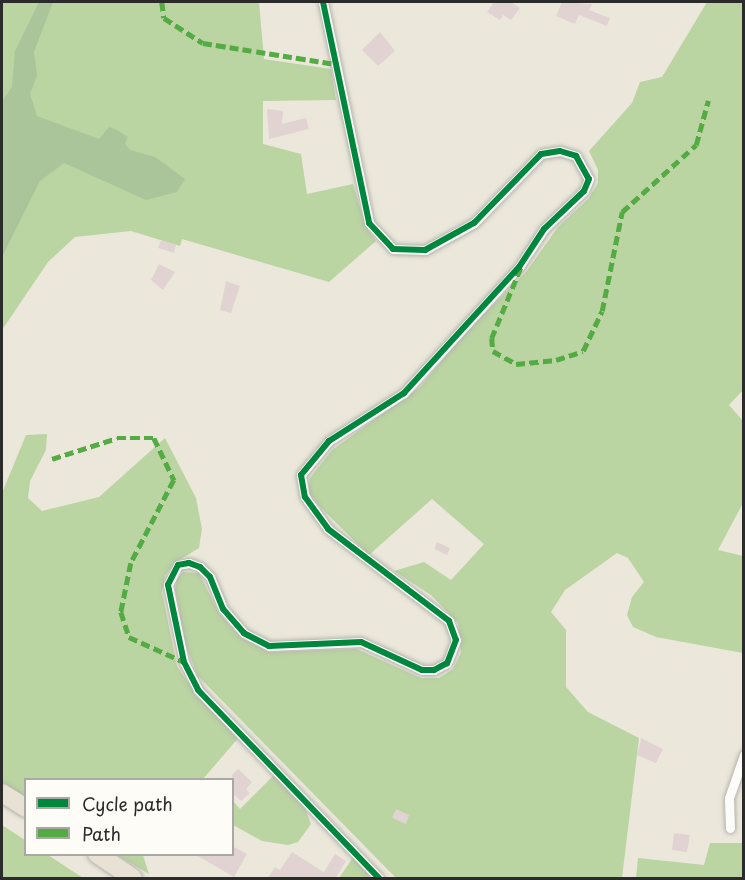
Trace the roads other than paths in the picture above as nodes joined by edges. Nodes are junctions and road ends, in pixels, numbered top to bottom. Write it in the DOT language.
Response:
graph roads {
  1 [pos="323,2"];
  2 [pos="744,755"];
  3 [pos="2,793"];
  4 [pos="24,807"];
  5 [pos="730,828"];
  6 [pos="98,856"];
  7 [pos="132,879"];
  8 [pos="379,879"];
  1 -- 8 [label="street"];
  2 -- 5 [label="street"];
  3 -- 4 [label="highway"];
  6 -- 7 [label="highway"];
}
